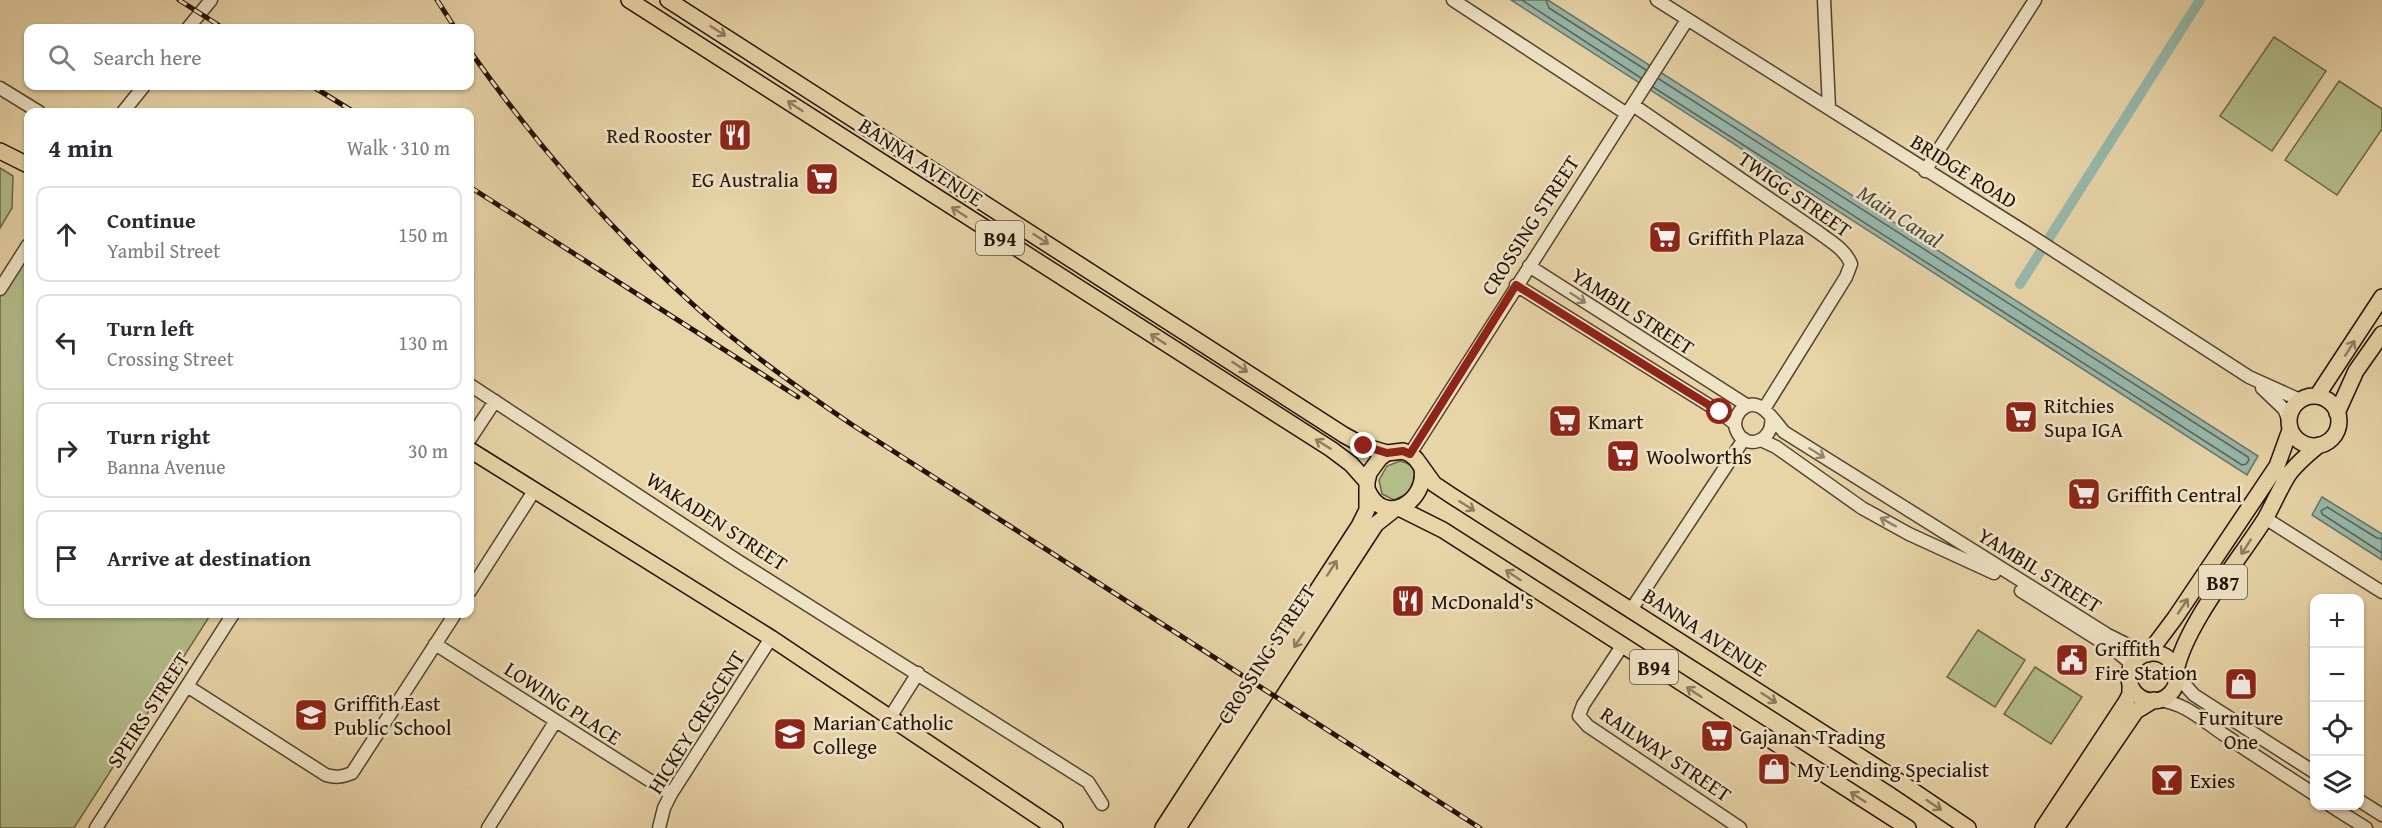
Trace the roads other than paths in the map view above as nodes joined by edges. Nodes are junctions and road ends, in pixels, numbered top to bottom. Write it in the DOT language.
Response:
graph roads {
  1 [pos="211,0"];
  2 [pos="629,0"];
  3 [pos="668,0"];
  4 [pos="1453,0"];
  5 [pos="1657,0"];
  6 [pos="1824,0"];
  7 [pos="2034,0"];
  8 [pos="1687,20"];
  9 [pos="191,24"];
  10 [pos="0,88"];
  11 [pos="141,90"];
  12 [pos="32,108"];
  13 [pos="126,108"];
  14 [pos="1829,108"];
  15 [pos="1630,110"];
  16 [pos="0,151"];
  17 [pos="24,163"];
  18 [pos="1925,171"];
  19 [pos="24,251"];
  20 [pos="1529,266"];
  21 [pos="1516,285"];
  22 [pos="0,290"];
  23 [pos="2382,297"];
  24 [pos="2382,334"];
  25 [pos="2249,377"];
  26 [pos="474,388"];
  27 [pos="2317,396"];
  28 [pos="2300,400"];
  29 [pos="495,401"];
  30 [pos="1748,406"];
  31 [pos="1768,413"];
  32 [pos="2337,413"];
  33 [pos="1735,424"];
  34 [pos="2290,425"];
  35 [pos="474,433"];
  36 [pos="1744,439"];
  37 [pos="1761,440"];
  38 [pos="2319,445"];
  39 [pos="474,453"];
  40 [pos="1387,453"];
  41 [pos="1410,454"];
  42 [pos="1422,469"];
  43 [pos="2283,470"];
  44 [pos="1367,486"];
  45 [pos="534,491"];
  46 [pos="1397,508"];
  47 [pos="1915,515"];
  48 [pos="2265,518"];
  49 [pos="1966,561"];
  50 [pos="474,585"];
  51 [pos="2382,592"];
  52 [pos="1631,610"];
  53 [pos="230,618"];
  54 [pos="452,618"];
  55 [pos="771,638"];
  56 [pos="435,644"];
  57 [pos="1622,646"];
  58 [pos="2147,654"];
  59 [pos="918,673"];
  60 [pos="2177,673"];
  61 [pos="2130,675"];
  62 [pos="187,686"];
  63 [pos="2156,700"];
  64 [pos="889,719"];
  65 [pos="555,722"];
  66 [pos="2310,769"];
  67 [pos="1190,790"];
  68 [pos="2310,792"];
  69 [pos="671,794"];
  70 [pos="2364,803"];
  71 [pos="1101,804"];
  72 [pos="2338,810"];
  73 [pos="2358,810"];
  74 [pos="2382,815"];
  75 [pos="1038,816"];
  76 [pos="2354,820"];
  77 [pos="96,828"];
  78 [pos="488,828"];
  79 [pos="659,828"];
  80 [pos="1055,828"];
  81 [pos="1063,828"];
  82 [pos="1150,828"];
  83 [pos="1163,828"];
  84 [pos="1178,828"];
  85 [pos="1740,828"];
  86 [pos="1908,828"];
  87 [pos="1968,828"];
  88 [pos="2043,828"];
  89 [pos="2056,828"];
  90 [pos="2366,828"];
  1 -- 9 [label="street"];
  44 -- 2 [label="main road, BANNA AVENUE / B94, one-way"];
  3 -- 40 [label="main road, BANNA AVENUE / B94, one-way"];
  4 -- 15 [label="street, TWIGG STREET"];
  5 -- 8 [label="street, BRIDGE ROAD"];
  6 -- 14 [label="street"];
  7 -- 18 [label="street"];
  8 -- 14 [label="street, BRIDGE ROAD"];
  8 -- 15 [label="street, CROSSING STREET"];
  10 -- 12 [label="street"];
  11 -- 13 [label="street"];
  14 -- 18 [label="street, BRIDGE ROAD"];
  15 -- 20 [label="street, CROSSING STREET"];
  15 -- 31 [label="street, TWIGG STREET"];
  16 -- 17 [label="main road"];
  18 -- 25 [label="street, BRIDGE ROAD"];
  19 -- 22 [label="street"];
  20 -- 21 [label="street, CROSSING STREET"];
  20 -- 30 [label="street, YAMBIL STREET, one-way"];
  21 -- 33 [label="street, YAMBIL STREET"];
  21 -- 41 [label="street, CROSSING STREET"];
  27 -- 23 [label="main road, one-way"];
  24 -- 32 [label="main road, B87"];
  25 -- 28 [label="street, BRIDGE ROAD"];
  25 -- 34 [label="street, BRIDGE ROAD"];
  26 -- 29 [label="street, WAKADEN STREET"];
  27 -- 28 [label="main road"];
  27 -- 32 [label="main road"];
  28 -- 34 [label="main road, B87"];
  29 -- 35 [label="street"];
  29 -- 59 [label="street, WAKADEN STREET"];
  30 -- 31 [label="street"];
  30 -- 33 [label="street"];
  31 -- 37 [label="street"];
  31 -- 47 [label="street, YAMBIL STREET, one-way"];
  32 -- 38 [label="main road, B87"];
  33 -- 36 [label="street"];
  34 -- 38 [label="main road"];
  34 -- 43 [label="main road, B87"];
  36 -- 37 [label="street"];
  36 -- 52 [label="street"];
  49 -- 37 [label="street, YAMBIL STREET, one-way"];
  38 -- 43 [label="main road, B87"];
  39 -- 45 [label="main road"];
  40 -- 41 [label="main road, B94"];
  40 -- 44 [label="main road"];
  41 -- 42 [label="main road, B94"];
  42 -- 46 [label="main road"];
  42 -- 52 [label="main road, BANNA AVENUE / B94, one-way"];
  43 -- 48 [label="main road, B87"];
  58 -- 43 [label="main road, B87, one-way"];
  44 -- 46 [label="main road, B94"];
  67 -- 44 [label="main road, CROSSING STREET, one-way"];
  45 -- 50 [label="street"];
  45 -- 55 [label="main road"];
  57 -- 46 [label="main road, B94, one-way"];
  46 -- 84 [label="main road, CROSSING STREET, one-way"];
  47 -- 49 [label="street, YAMBIL STREET"];
  47 -- 58 [label="street, YAMBIL STREET"];
  48 -- 51 [label="street"];
  48 -- 60 [label="main road, B87, one-way"];
  49 -- 61 [label="street, YAMBIL STREET"];
  52 -- 87 [label="main road, BANNA AVENUE / B94, one-way"];
  53 -- 62 [label="street, SPEIRS STREET"];
  54 -- 56 [label="street"];
  55 -- 64 [label="main road"];
  55 -- 69 [label="street, HICKEY CRESCENT"];
  56 -- 62 [label="street"];
  56 -- 65 [label="street, LOWING PLACE"];
  57 -- 85 [label="street, RAILWAY STREET"];
  86 -- 57 [label="main road, B94, one-way"];
  58 -- 60 [label="main road"];
  58 -- 61 [label="main road, B87"];
  59 -- 64 [label="street"];
  59 -- 71 [label="street, WAKADEN STREET"];
  60 -- 63 [label="main road, B87"];
  60 -- 66 [label="street"];
  61 -- 63 [label="main road"];
  61 -- 88 [label="main road, B87"];
  62 -- 77 [label="street, SPEIRS STREET"];
  63 -- 68 [label="street"];
  63 -- 89 [label="main road, B87"];
  64 -- 75 [label="main road"];
  65 -- 69 [label="street, LOWING PLACE"];
  65 -- 78 [label="street"];
  67 -- 82 [label="main road, CROSSING STREET"];
  67 -- 83 [label="main road, CROSSING STREET"];
  69 -- 79 [label="street, HICKEY CRESCENT"];
  70 -- 74 [label="street"];
  72 -- 76 [label="street"];
  73 -- 76 [label="street"];
  75 -- 80 [label="main road"];
  75 -- 81 [label="main road"];
  76 -- 90 [label="street"];
}
